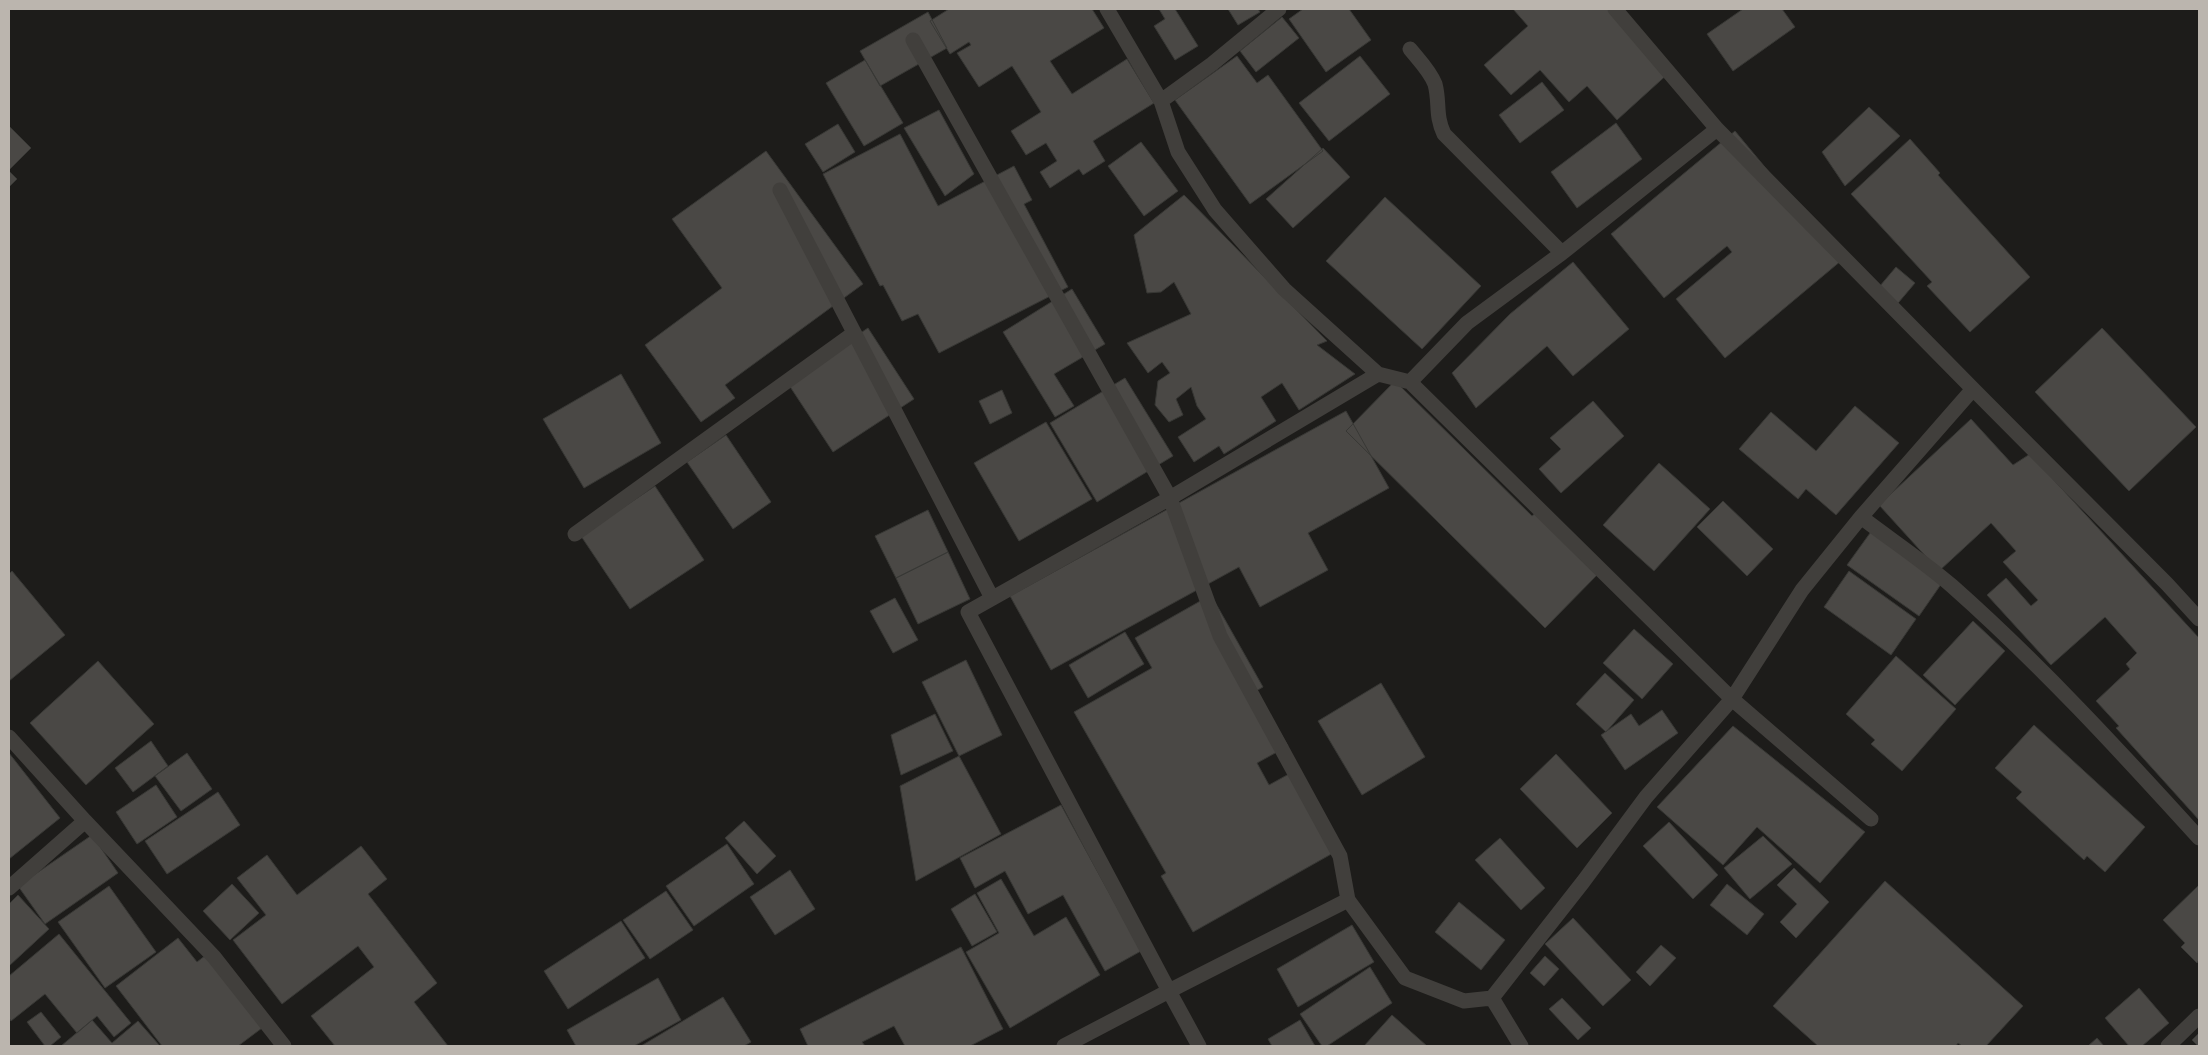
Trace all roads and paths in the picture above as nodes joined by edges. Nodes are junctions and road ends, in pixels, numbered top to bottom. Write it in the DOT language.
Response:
graph roads {
  1 [pos="1107,9"];
  2 [pos="1279,9"];
  3 [pos="1615,9"];
  4 [pos="913,40"];
  5 [pos="1410,49"];
  6 [pos="1161,101"];
  7 [pos="1717,129"];
  8 [pos="780,190"];
  9 [pos="1562,253"];
  10 [pos="854,333"];
  11 [pos="1378,374"];
  12 [pos="1410,382"];
  13 [pos="1972,389"];
  14 [pos="1170,498"];
  15 [pos="1861,517"];
  16 [pos="575,534"];
  17 [pos="992,598"];
  18 [pos="2199,620"];
  19 [pos="1732,699"];
  20 [pos="9,736"];
  21 [pos="1871,819"];
  22 [pos="84,821"];
  23 [pos="2199,838"];
  24 [pos="9,888"];
  25 [pos="1348,900"];
  26 [pos="1169,991"];
  27 [pos="1492,998"];
  28 [pos="2199,1016"];
  29 [pos="284,1046"];
  30 [pos="1064,1046"];
  31 [pos="1199,1046"];
  32 [pos="1521,1046"];
  33 [pos="2168,1046"];
  1 -- 6 [label="street"];
  2 -- 6 [label="street"];
  3 -- 7 [label="street"];
  4 -- 14 [label="street"];
  5 -- 9 [label="street"];
  6 -- 11 [label="street"];
  7 -- 9 [label="street"];
  7 -- 13 [label="street"];
  8 -- 10 [label="street"];
  9 -- 12 [label="street"];
  10 -- 16 [label="street"];
  10 -- 17 [label="street"];
  11 -- 12 [label="street"];
  11 -- 14 [label="street"];
  12 -- 19 [label="street"];
  13 -- 15 [label="street"];
  13 -- 18 [label="street"];
  14 -- 17 [label="street"];
  14 -- 25 [label="street"];
  15 -- 19 [label="street"];
  15 -- 23 [label="street"];
  17 -- 26 [label="street"];
  19 -- 21 [label="street"];
  19 -- 27 [label="street"];
  20 -- 22 [label="street"];
  22 -- 24 [label="street"];
  22 -- 29 [label="street"];
  25 -- 26 [label="street"];
  25 -- 27 [label="street"];
  26 -- 30 [label="street"];
  26 -- 31 [label="street"];
  27 -- 32 [label="street"];
  28 -- 33 [label="street"];
}
